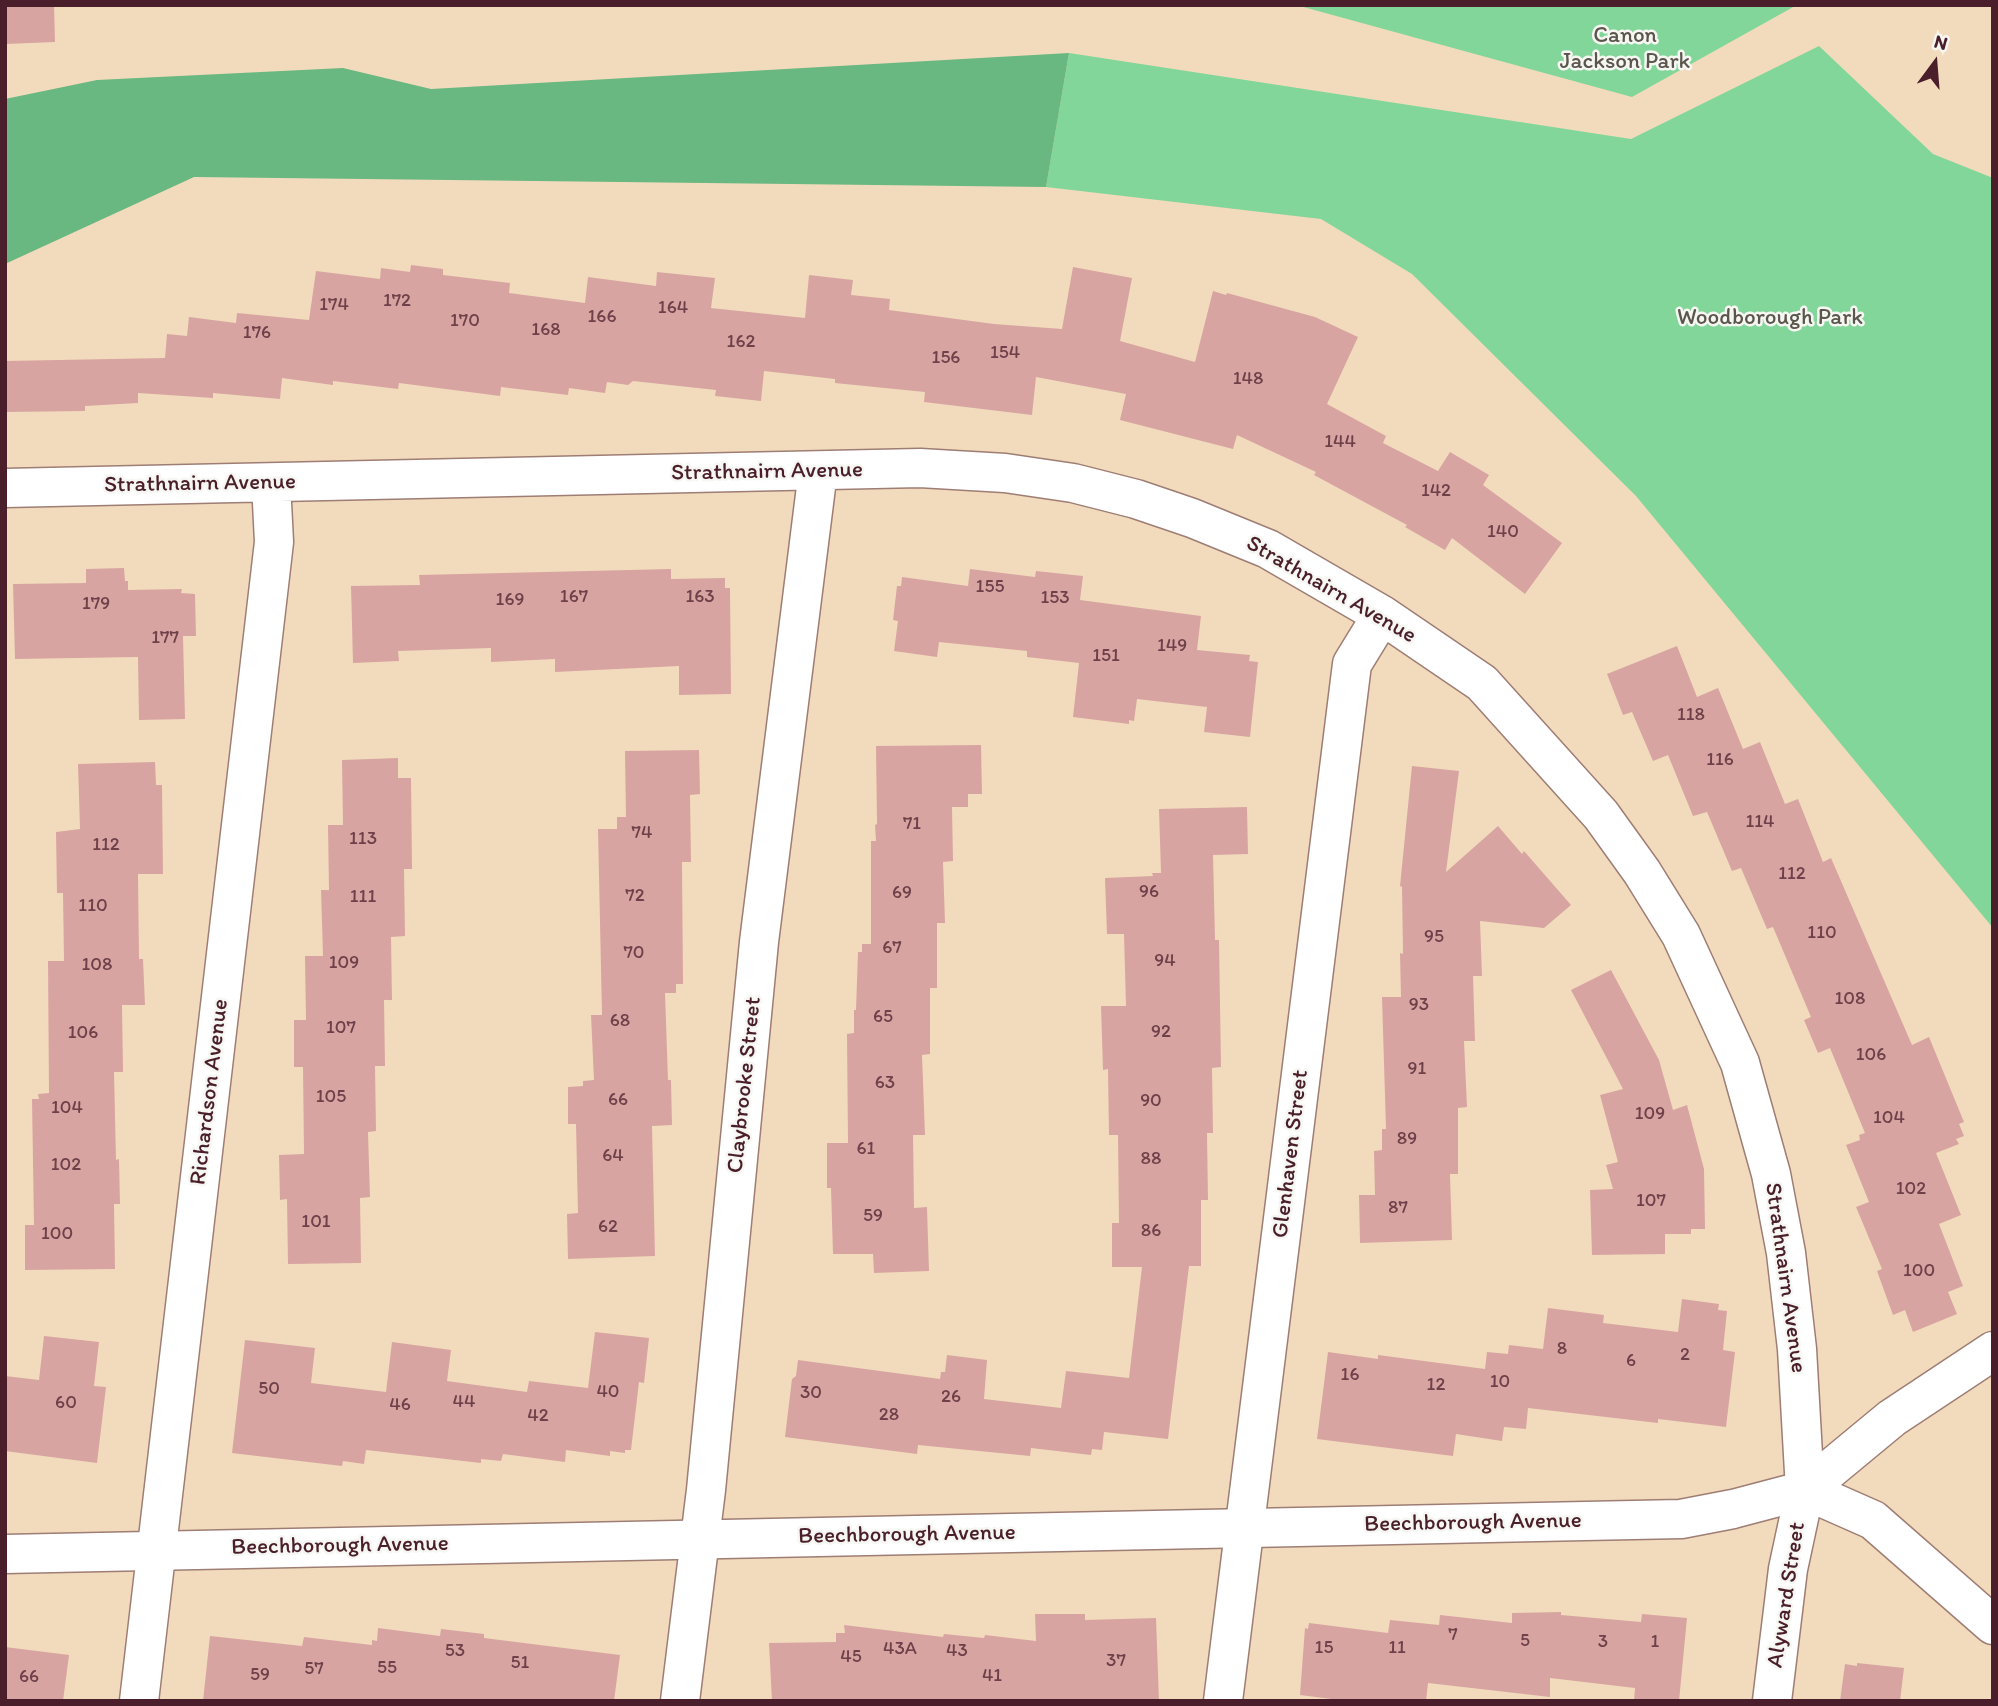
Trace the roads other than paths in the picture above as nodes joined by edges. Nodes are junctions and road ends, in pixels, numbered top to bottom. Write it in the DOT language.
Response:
graph roads {
  1 [pos="818,471"];
  2 [pos="271,483"];
  3 [pos="5,488"];
  4 [pos="1382,615"];
  5 [pos="1993,1351"];
  6 [pos="1805,1490"];
  7 [pos="1244,1528"];
  8 [pos="701,1539"];
  9 [pos="157,1550"];
  10 [pos="5,1554"];
  11 [pos="1993,1625"];
  12 [pos="139,1701"];
  13 [pos="680,1701"];
  14 [pos="1223,1701"];
  15 [pos="1772,1701"];
  1 -- 2 [label="street, Strathnairn Avenue"];
  1 -- 4 [label="street, Strathnairn Avenue"];
  1 -- 8 [label="street, Claybrooke Street"];
  2 -- 3 [label="street, Strathnairn Avenue"];
  2 -- 9 [label="street, Richardson Avenue"];
  4 -- 6 [label="street, Strathnairn Avenue"];
  4 -- 7 [label="street, Glenhaven Street"];
  5 -- 6 [label="street"];
  6 -- 7 [label="street, Beechborough Avenue"];
  6 -- 11 [label="street"];
  6 -- 15 [label="street, Alyward Street"];
  7 -- 8 [label="street, Beechborough Avenue"];
  7 -- 14 [label="street, Glenhaven Street"];
  8 -- 9 [label="street, Beechborough Avenue"];
  8 -- 13 [label="street, Claybrooke Street"];
  9 -- 10 [label="street, Beechborough Avenue"];
  9 -- 12 [label="street, Richardson Avenue"];
}
